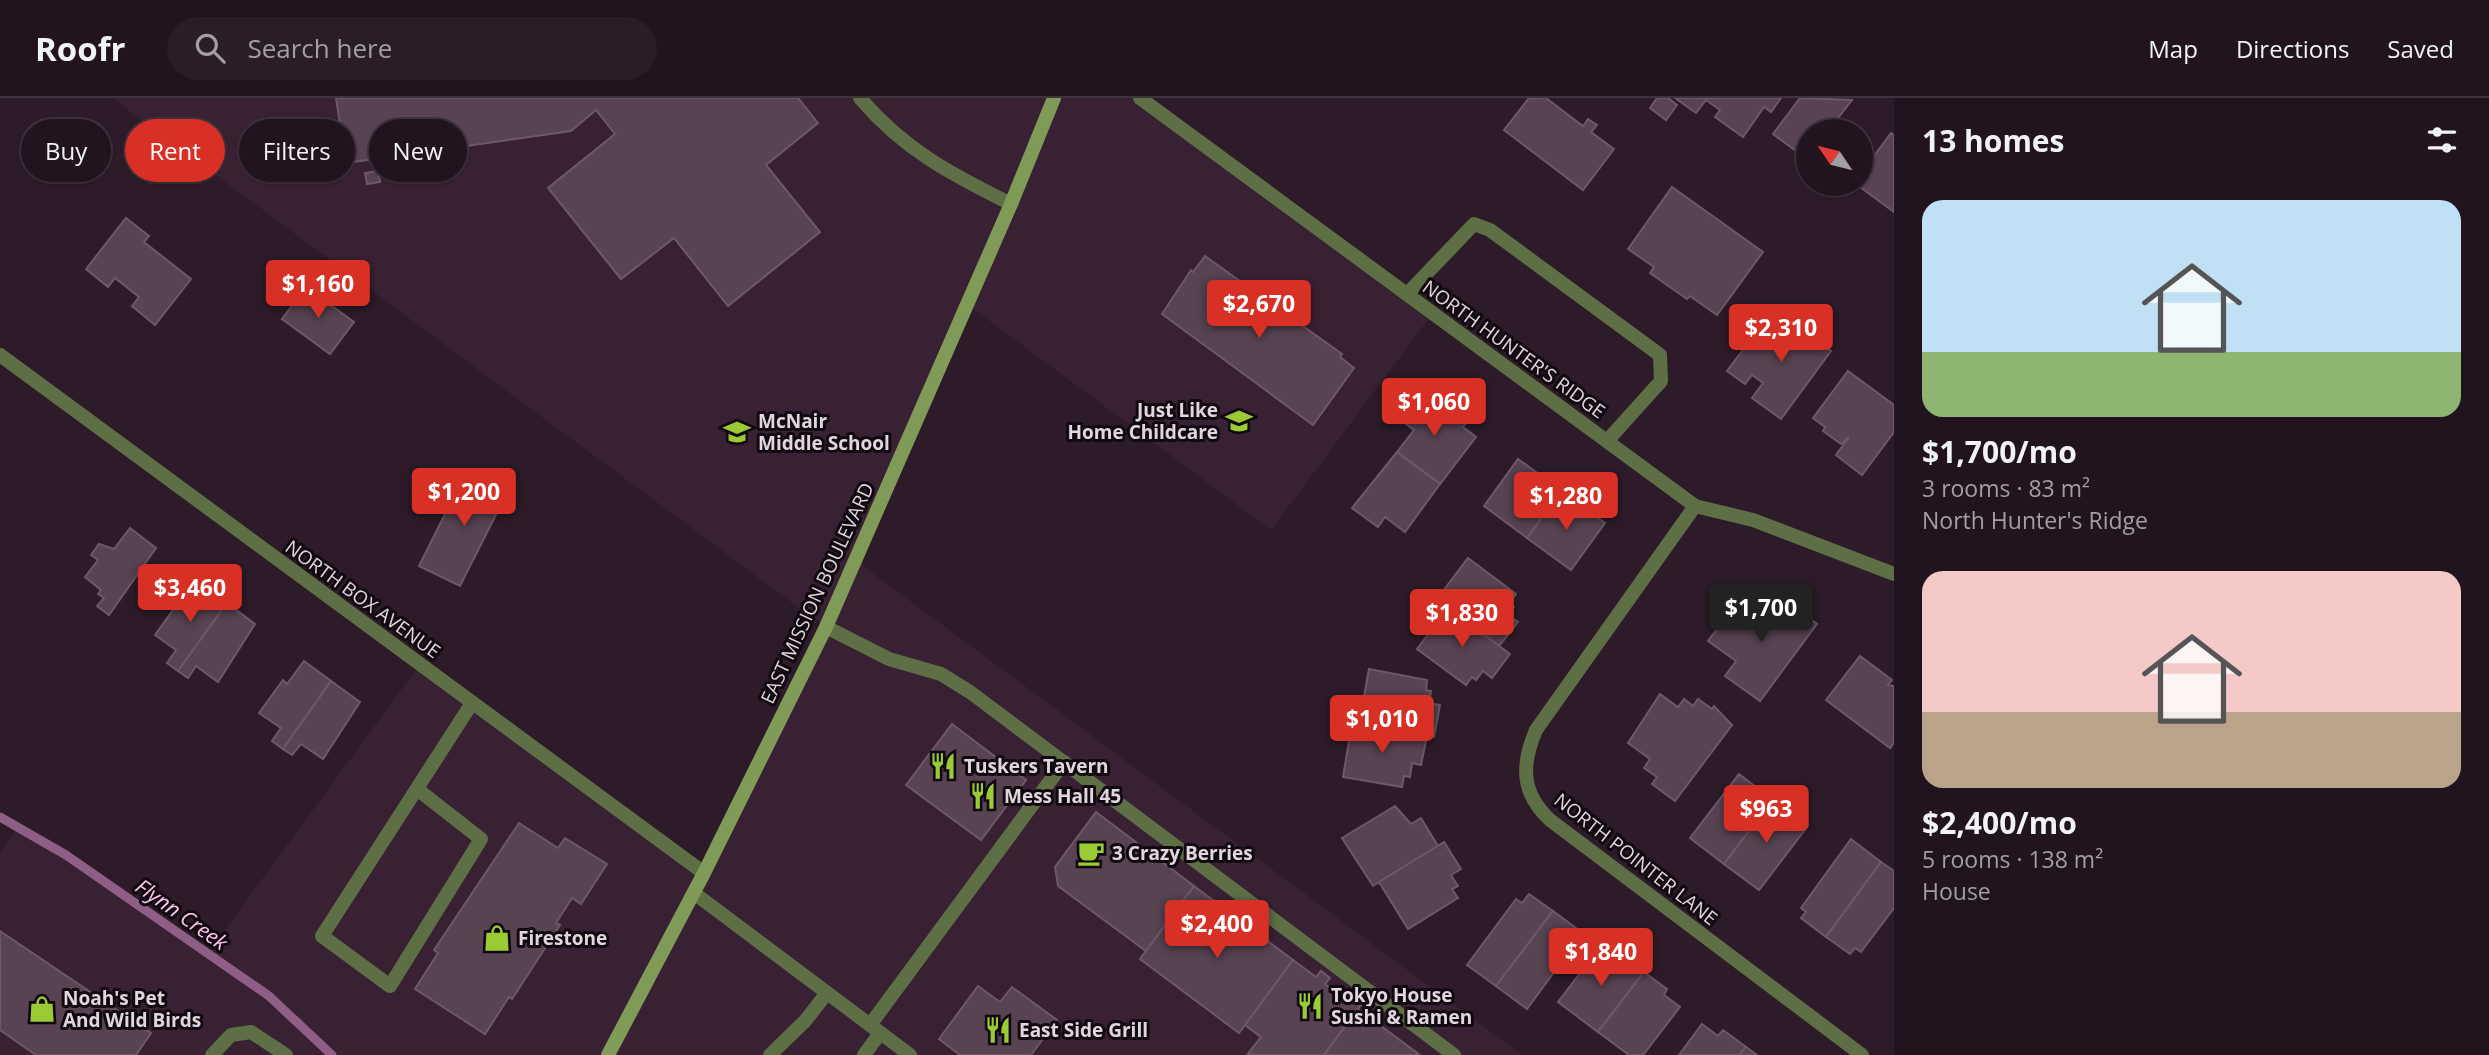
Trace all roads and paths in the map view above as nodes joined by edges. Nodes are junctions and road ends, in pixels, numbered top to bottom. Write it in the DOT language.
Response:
graph roads {
  1 [pos="860,98"];
  2 [pos="1054,98"];
  3 [pos="1140,98"];
  4 [pos="1011,204"];
  5 [pos="1407,294"];
  6 [pos="0,355"];
  7 [pos="1607,441"];
  8 [pos="1695,506"];
  9 [pos="1894,574"];
  10 [pos="826,627"];
  11 [pos="472,703"];
  12 [pos="1064,762"];
  13 [pos="417,789"];
  14 [pos="704,873"];
  15 [pos="694,893"];
  16 [pos="827,993"];
  17 [pos="875,1029"];
  18 [pos="212,1055"];
  19 [pos="286,1055"];
  20 [pos="608,1055"];
  21 [pos="770,1055"];
  22 [pos="864,1055"];
  23 [pos="910,1055"];
  24 [pos="1454,1055"];
  25 [pos="1861,1055"];
  1 -- 4 [label="street"];
  2 -- 4 [label="main road, EAST MISSION BOULEVARD"];
  3 -- 5 [label="street, NORTH HUNTER'S RIDGE"];
  4 -- 10 [label="main road, EAST MISSION BOULEVARD"];
  5 -- 7 [label="street, NORTH HUNTER'S RIDGE"];
  5 -- 7 [label="street"];
  6 -- 11 [label="street, NORTH BOX AVENUE"];
  7 -- 8 [label="street, NORTH HUNTER'S RIDGE"];
  8 -- 9 [label="street, NORTH HUNTER'S RIDGE"];
  8 -- 25 [label="street, NORTH POINTER LANE"];
  10 -- 12 [label="street"];
  10 -- 14 [label="main road, EAST MISSION BOULEVARD"];
  11 -- 13 [label="street"];
  11 -- 14 [label="street, NORTH BOX AVENUE"];
  12 -- 17 [label="street"];
  12 -- 24 [label="street"];
  13 -- 13 [label="street"];
  14 -- 15 [label="main road, EAST MISSION BOULEVARD"];
  15 -- 16 [label="street"];
  15 -- 20 [label="main road, EAST MISSION BOULEVARD"];
  16 -- 17 [label="street"];
  16 -- 21 [label="street"];
  17 -- 22 [label="street"];
  17 -- 23 [label="street"];
  18 -- 19 [label="street"];
}
